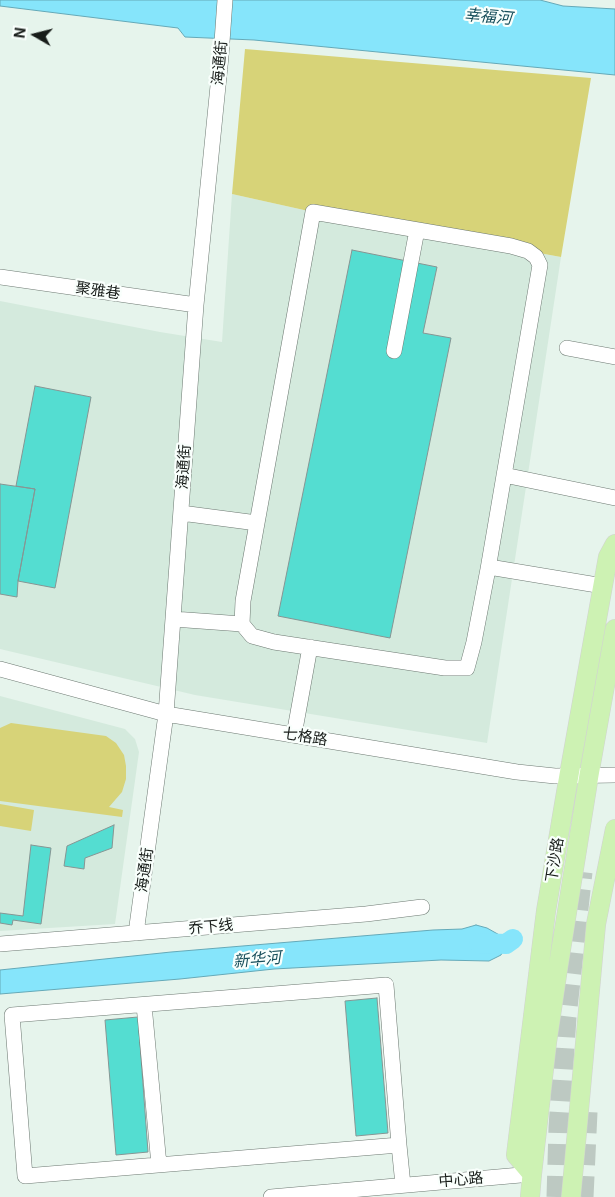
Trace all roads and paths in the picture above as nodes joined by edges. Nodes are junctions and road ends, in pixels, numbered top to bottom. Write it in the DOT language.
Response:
graph roads {
  1 [pos="225,0"];
  2 [pos="417,230"];
  3 [pos="0,277"];
  4 [pos="196,305"];
  5 [pos="567,348"];
  6 [pos="394,351"];
  7 [pos="615,357"];
  8 [pos="504,475"];
  9 [pos="615,498"];
  10 [pos="181,513"];
  11 [pos="257,523"];
  12 [pos="615,544"];
  13 [pos="489,566"];
  14 [pos="603,586"];
  15 [pos="173,619"];
  16 [pos="242,624"];
  17 [pos="615,629"];
  18 [pos="310,647"];
  19 [pos="0,669"];
  20 [pos="166,714"];
  21 [pos="294,735"];
  22 [pos="589,775"];
  23 [pos="615,775"];
  24 [pos="569,776"];
  25 [pos="615,829"];
  26 [pos="422,907"];
  27 [pos="136,933"];
  28 [pos="0,944"];
  29 [pos="144,1005"];
  30 [pos="398,1145"];
  31 [pos="159,1165"];
  32 [pos="532,1174"];
  33 [pos="403,1186"];
  34 [pos="441,1190"];
  35 [pos="271,1197"];
  36 [pos="530,1197"];
  37 [pos="571,1197"];
  1 -- 4 [label="street, 海通街"];
  2 -- 6 [label="street"];
  2 -- 8 [label="street"];
  2 -- 11 [label="street"];
  3 -- 4 [label="street, 聚雅巷"];
  4 -- 10 [label="street, 海通街"];
  5 -- 7 [label="street"];
  8 -- 9 [label="street"];
  8 -- 13 [label="street"];
  10 -- 11 [label="street"];
  10 -- 15 [label="street, 海通街"];
  11 -- 16 [label="street"];
  12 -- 14 [label="main road, 下沙路"];
  13 -- 14 [label="street"];
  13 -- 18 [label="street"];
  14 -- 24 [label="main road, 下沙路"];
  15 -- 16 [label="street"];
  15 -- 20 [label="street, 海通街"];
  16 -- 18 [label="street"];
  17 -- 22 [label="main road, 下沙路"];
  18 -- 21 [label="street"];
  19 -- 20 [label="street, 七格路"];
  20 -- 21 [label="street, 七格路"];
  20 -- 27 [label="street, 海通街"];
  21 -- 24 [label="street, 七格路"];
  22 -- 23 [label="street, 七格路"];
  22 -- 24 [label="street, 七格路"];
  22 -- 32 [label="main road, 下沙路"];
  24 -- 32 [label="main road, 下沙路"];
  25 -- 37 [label="main road"];
  26 -- 27 [label="street, 乔下线"];
  27 -- 28 [label="street, 乔下线"];
  29 -- 30 [label="street"];
  29 -- 31 [label="street"];
  29 -- 31 [label="street"];
  30 -- 31 [label="street"];
  30 -- 33 [label="street"];
  32 -- 34 [label="street, 中心路"];
  32 -- 36 [label="main road, 下沙路"];
  33 -- 34 [label="street, 中心路"];
  33 -- 35 [label="street, 中心路"];
}
